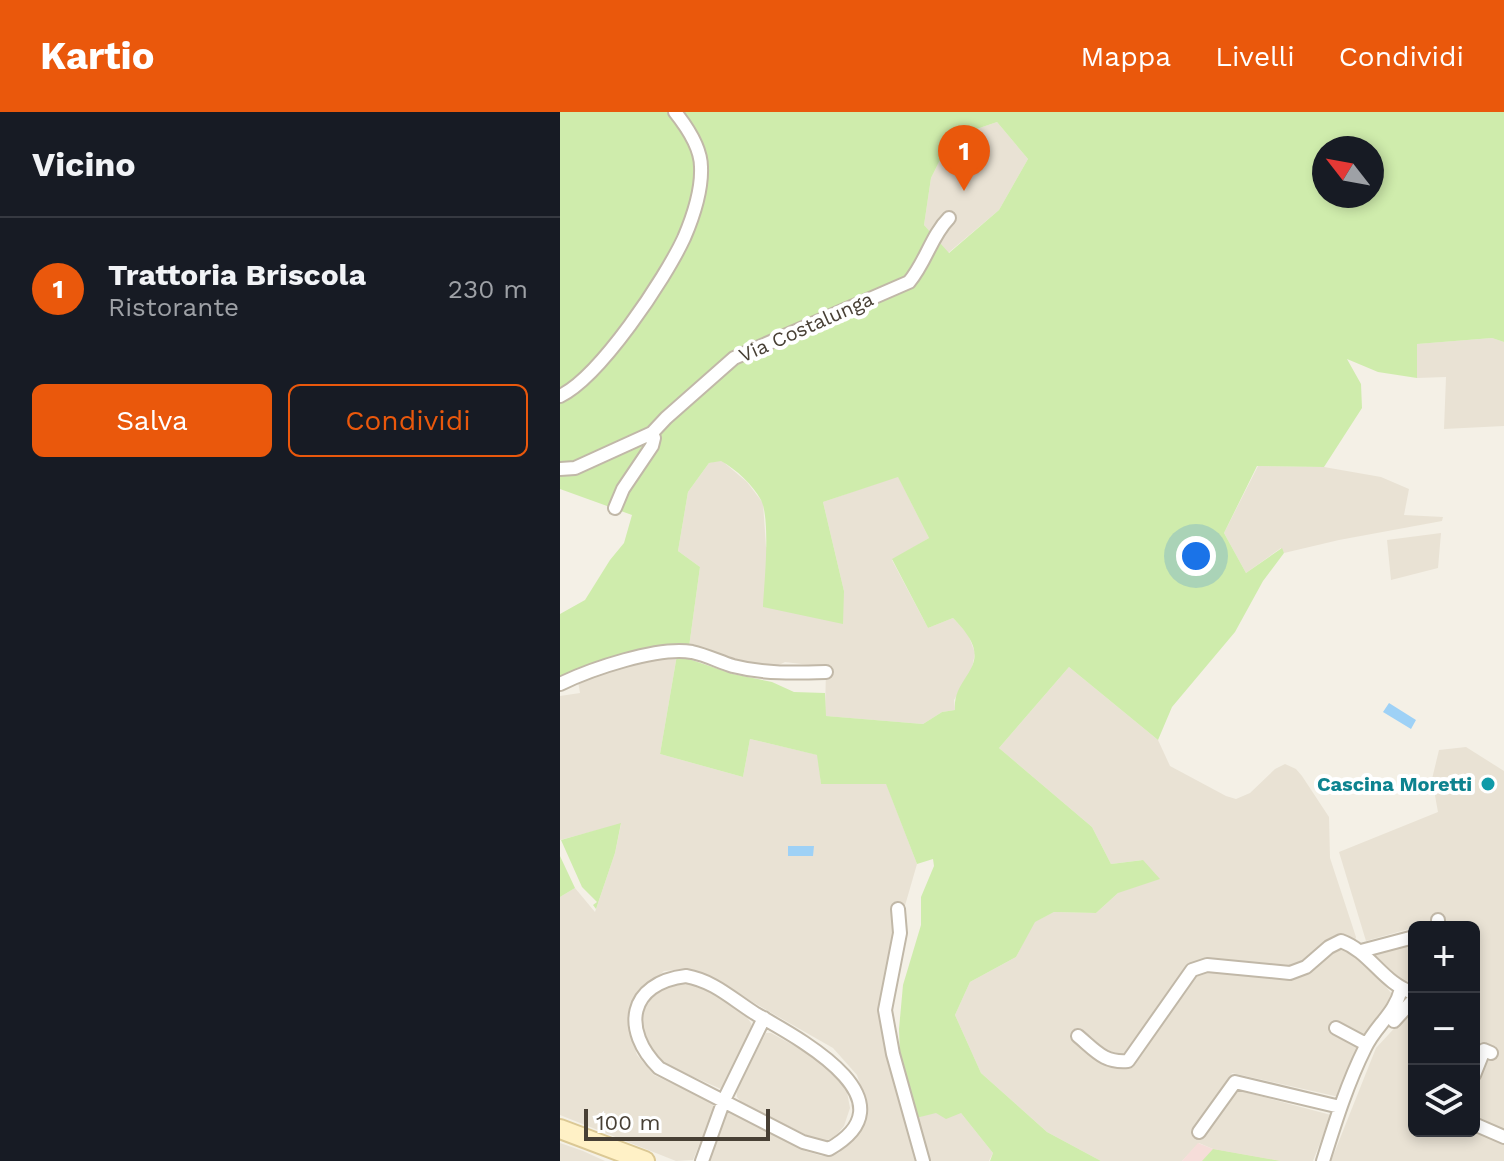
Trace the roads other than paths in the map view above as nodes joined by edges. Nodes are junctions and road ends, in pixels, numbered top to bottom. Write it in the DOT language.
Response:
graph roads {
  1 [pos="675,112"];
  2 [pos="949,218"];
  3 [pos="560,385"];
  4 [pos="576,385"];
  5 [pos="560,396"];
  6 [pos="652,433"];
  7 [pos="560,469"];
  8 [pos="615,508"];
  9 [pos="826,672"];
  10 [pos="560,684"];
  11 [pos="898,909"];
  12 [pos="1408,938"];
  13 [pos="1359,949"];
  14 [pos="1401,989"];
  15 [pos="1408,993"];
  16 [pos="1408,1003"];
  17 [pos="764,1018"];
  18 [pos="1336,1028"];
  19 [pos="1078,1036"];
  20 [pos="1366,1044"];
  21 [pos="1491,1053"];
  22 [pos="1478,1065"];
  23 [pos="724,1100"];
  24 [pos="1340,1107"];
  25 [pos="1480,1127"];
  26 [pos="560,1129"];
  27 [pos="1199,1132"];
  28 [pos="1504,1137"];
  29 [pos="1325,1155"];
  30 [pos="645,1161"];
  31 [pos="702,1161"];
  32 [pos="923,1161"];
  1 -- 4 [label="street"];
  2 -- 6 [label="street, Via Costalunga"];
  3 -- 4 [label="street"];
  4 -- 5 [label="street"];
  6 -- 7 [label="street, Via Costalunga"];
  6 -- 8 [label="street, Via Costalunga"];
  9 -- 10 [label="street"];
  11 -- 32 [label="street"];
  12 -- 13 [label="street"];
  13 -- 14 [label="street"];
  13 -- 19 [label="street"];
  14 -- 15 [label="street"];
  14 -- 20 [label="street"];
  16 -- 29 [label="street"];
  17 -- 23 [label="street"];
  17 -- 23 [label="street"];
  17 -- 23 [label="street"];
  18 -- 20 [label="street"];
  20 -- 24 [label="street"];
  21 -- 22 [label="street"];
  23 -- 31 [label="street"];
  24 -- 27 [label="street"];
  24 -- 29 [label="street"];
  25 -- 28 [label="street"];
  26 -- 30 [label="street"];
}
